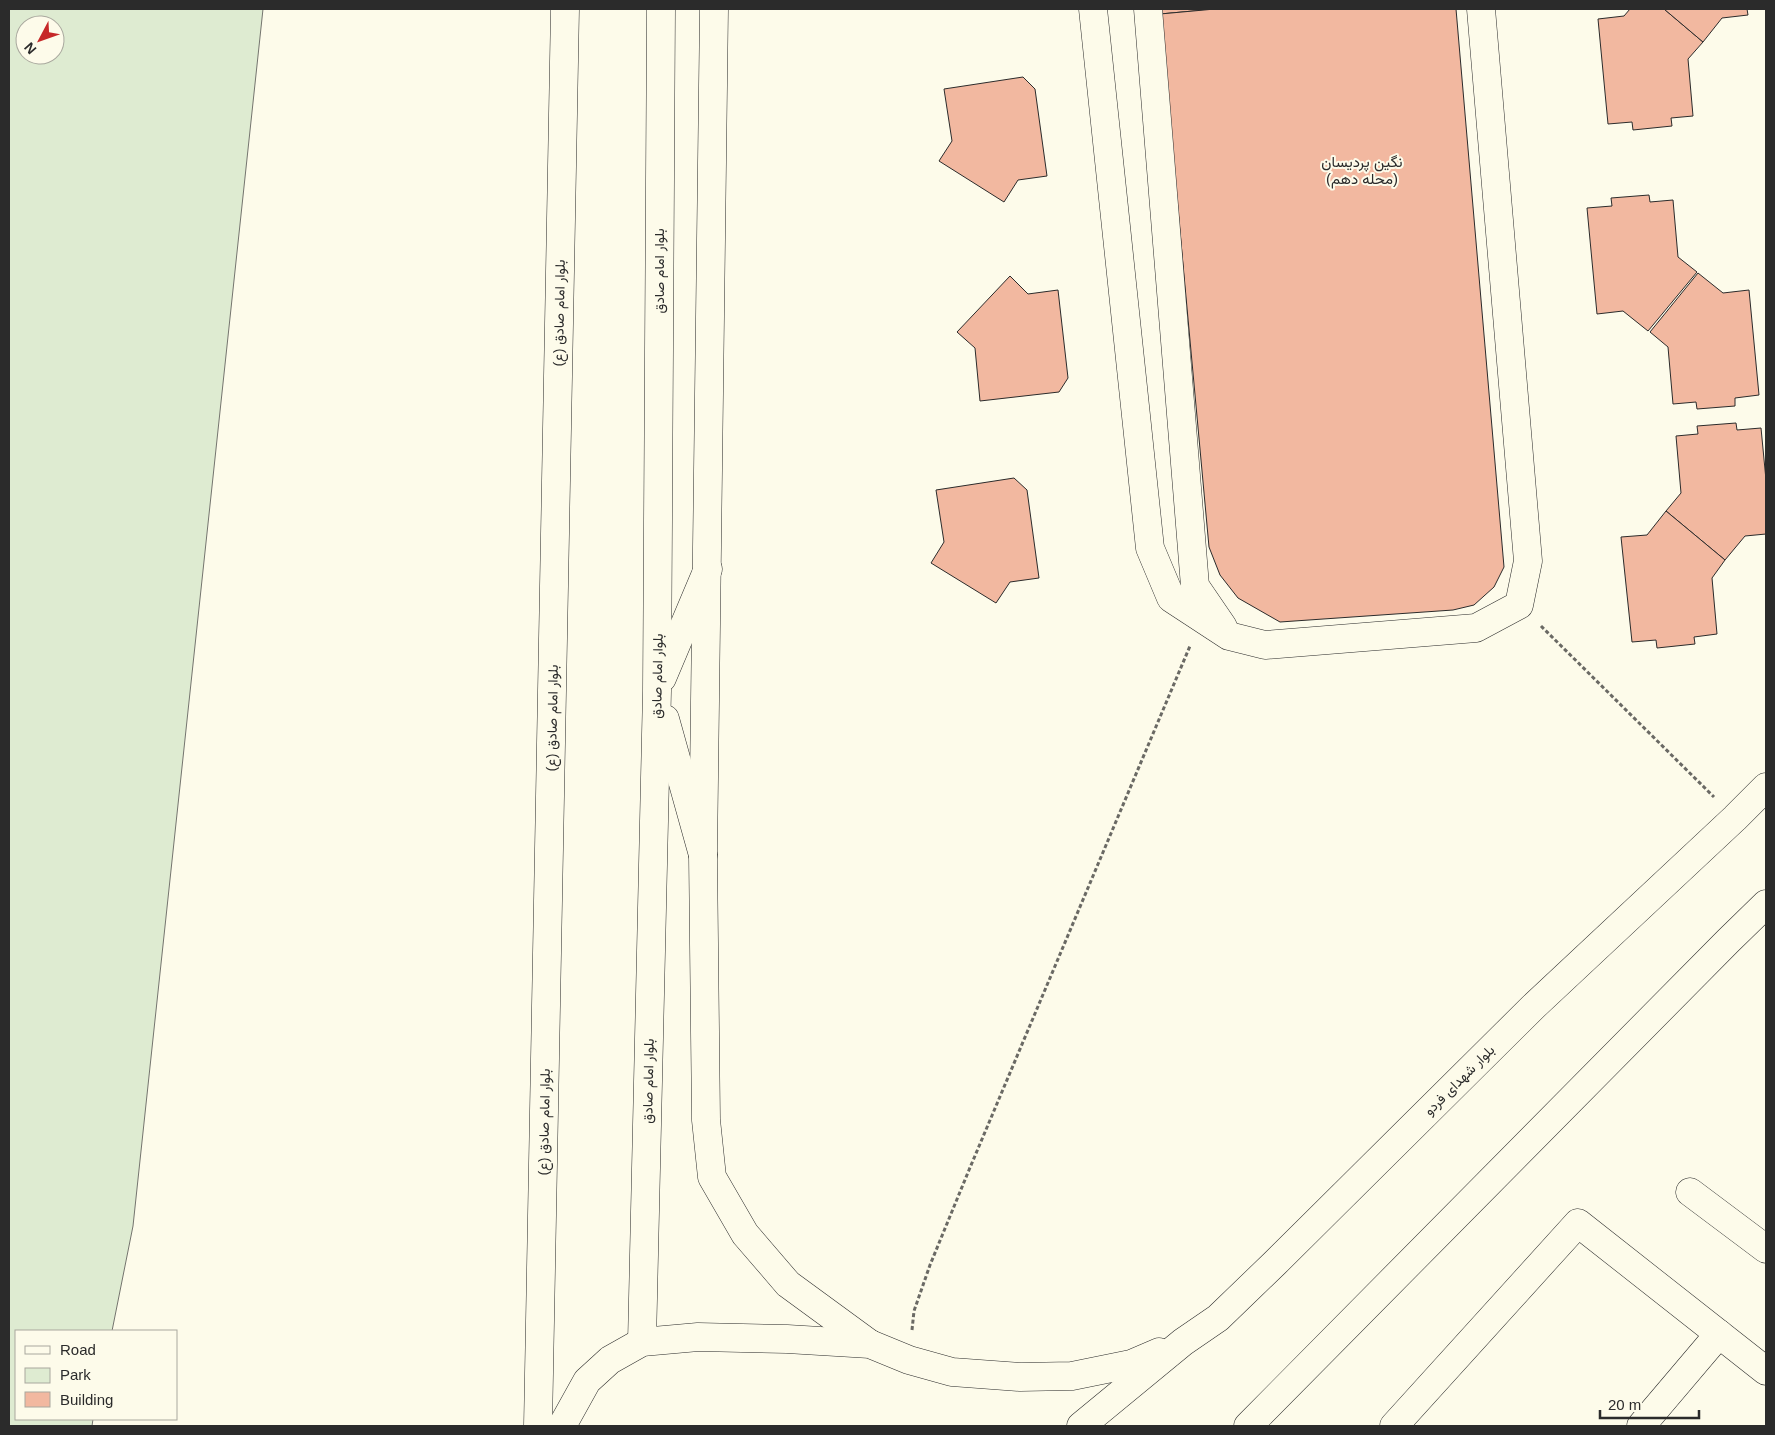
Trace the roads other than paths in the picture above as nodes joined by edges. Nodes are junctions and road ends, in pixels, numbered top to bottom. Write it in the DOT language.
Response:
graph roads {
  1 [pos="565,9"];
  2 [pos="661,9"];
  3 [pos="714,9"];
  4 [pos="1094,9"];
  5 [pos="1148,9"];
  6 [pos="1481,9"];
  7 [pos="708,569"];
  8 [pos="1229,636"];
  9 [pos="657,691"];
  10 [pos="1766,787"];
  11 [pos="703,855"];
  12 [pos="1766,904"];
  13 [pos="1690,1192"];
  14 [pos="1766,1249"];
  15 [pos="1718,1334"];
  16 [pos="642,1342"];
  17 [pos="1183,1342"];
  18 [pos="870,1344"];
  19 [pos="1766,1371"];
  20 [pos="538,1426"];
  21 [pos="562,1426"];
  22 [pos="1081,1426"];
  23 [pos="1248,1426"];
  24 [pos="1394,1426"];
  25 [pos="1641,1426"];
  1 -- 20 [label="main road, بلوار امام صادق (ع)"];
  2 -- 9 [label="main road, بلوار امام صادق"];
  3 -- 7 [label="main road"];
  4 -- 8 [label="main road"];
  5 -- 8 [label="main road"];
  6 -- 8 [label="main road"];
  7 -- 9 [label="main road"];
  7 -- 11 [label="main road"];
  9 -- 11 [label="main road"];
  9 -- 16 [label="main road, بلوار امام صادق"];
  10 -- 17 [label="main road, بلوار شهدای فردو"];
  11 -- 18 [label="main road"];
  12 -- 23 [label="main road"];
  13 -- 14 [label="main road"];
  15 -- 19 [label="main road"];
  15 -- 24 [label="main road"];
  15 -- 25 [label="main road"];
  16 -- 18 [label="main road"];
  16 -- 21 [label="main road"];
  17 -- 18 [label="main road"];
  17 -- 22 [label="main road"];
}
